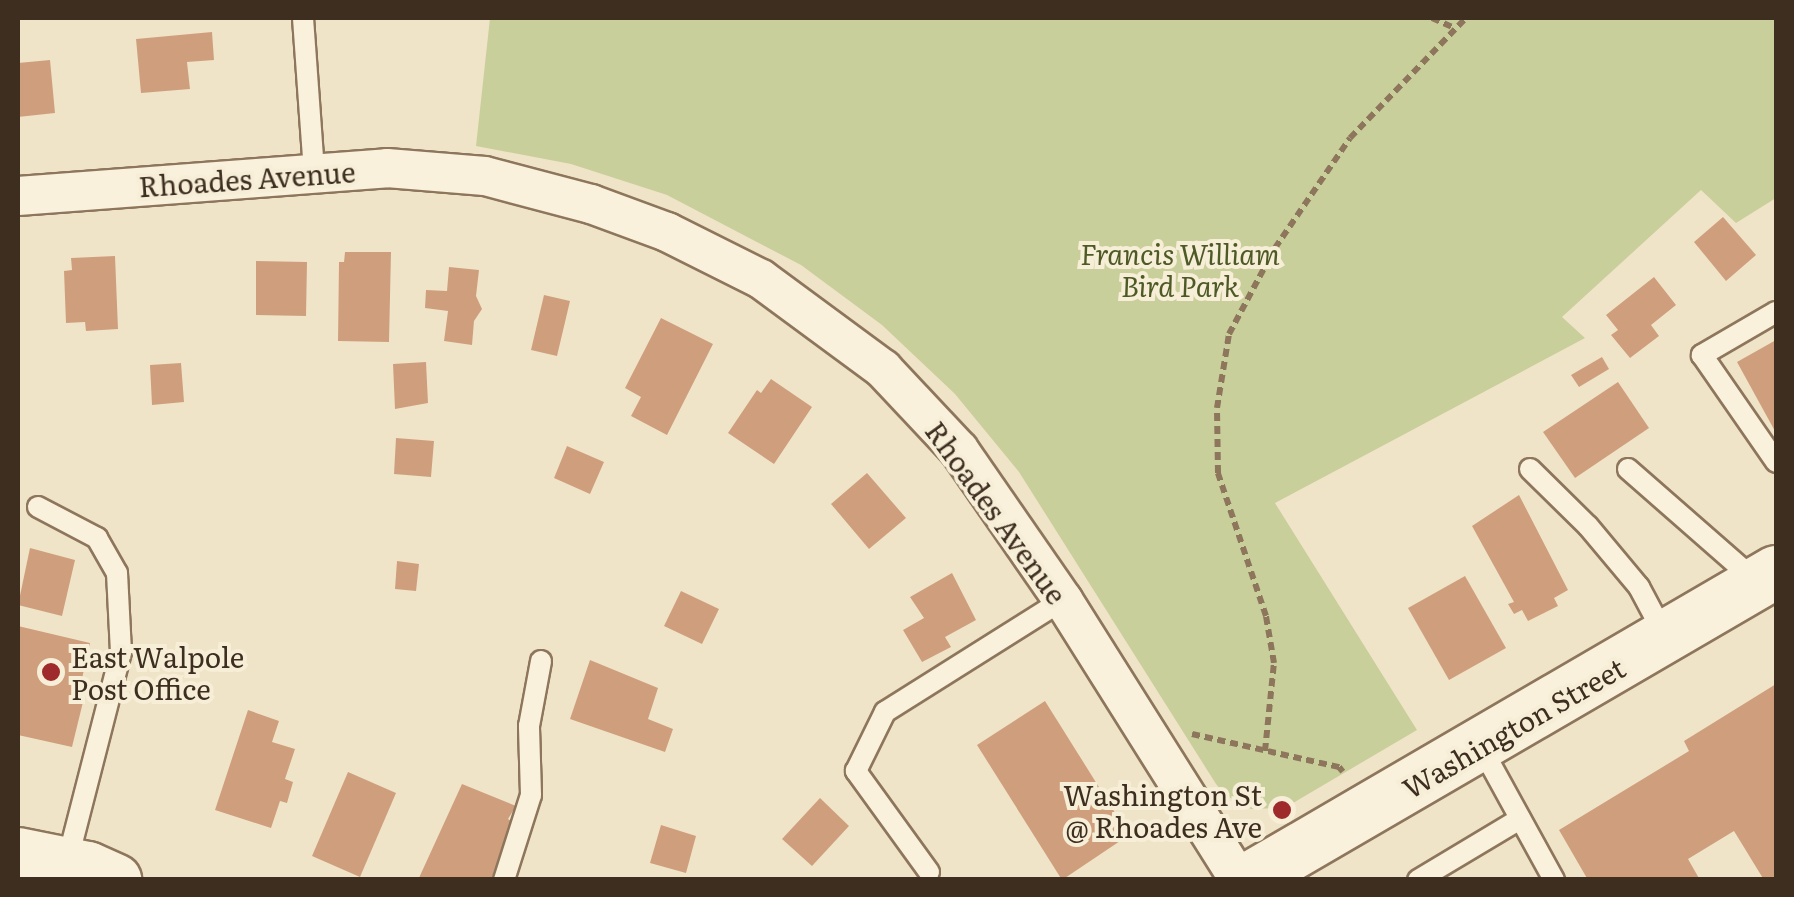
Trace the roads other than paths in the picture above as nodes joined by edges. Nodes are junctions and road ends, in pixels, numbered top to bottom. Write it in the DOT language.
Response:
graph roads {
  1 [pos="304,18"];
  2 [pos="314,173"];
  3 [pos="18,196"];
  4 [pos="1776,312"];
  5 [pos="1776,462"];
  6 [pos="1530,469"];
  7 [pos="1628,469"];
  8 [pos="38,507"];
  9 [pos="1767,578"];
  10 [pos="1063,600"];
  11 [pos="1666,638"];
  12 [pos="541,660"];
  13 [pos="1480,746"];
  14 [pos="1520,819"];
  15 [pos="66,866"];
  16 [pos="928,872"];
  17 [pos="504,880"];
  18 [pos="1239,880"];
  19 [pos="1248,880"];
  20 [pos="1418,880"];
  21 [pos="1554,880"];
  1 -- 2 [label="lane"];
  2 -- 3 [label="street, Rhoades Avenue"];
  2 -- 10 [label="street, Rhoades Avenue"];
  4 -- 5 [label="lane"];
  6 -- 11 [label="lane"];
  7 -- 9 [label="lane"];
  8 -- 15 [label="lane"];
  9 -- 11 [label="main road, Washington Street"];
  10 -- 16 [label="lane"];
  10 -- 18 [label="street, Rhoades Avenue"];
  11 -- 13 [label="main road, Washington Street"];
  12 -- 17 [label="lane"];
  13 -- 14 [label="lane"];
  13 -- 19 [label="main road, Washington Street"];
  14 -- 20 [label="lane"];
  14 -- 21 [label="lane"];
}
